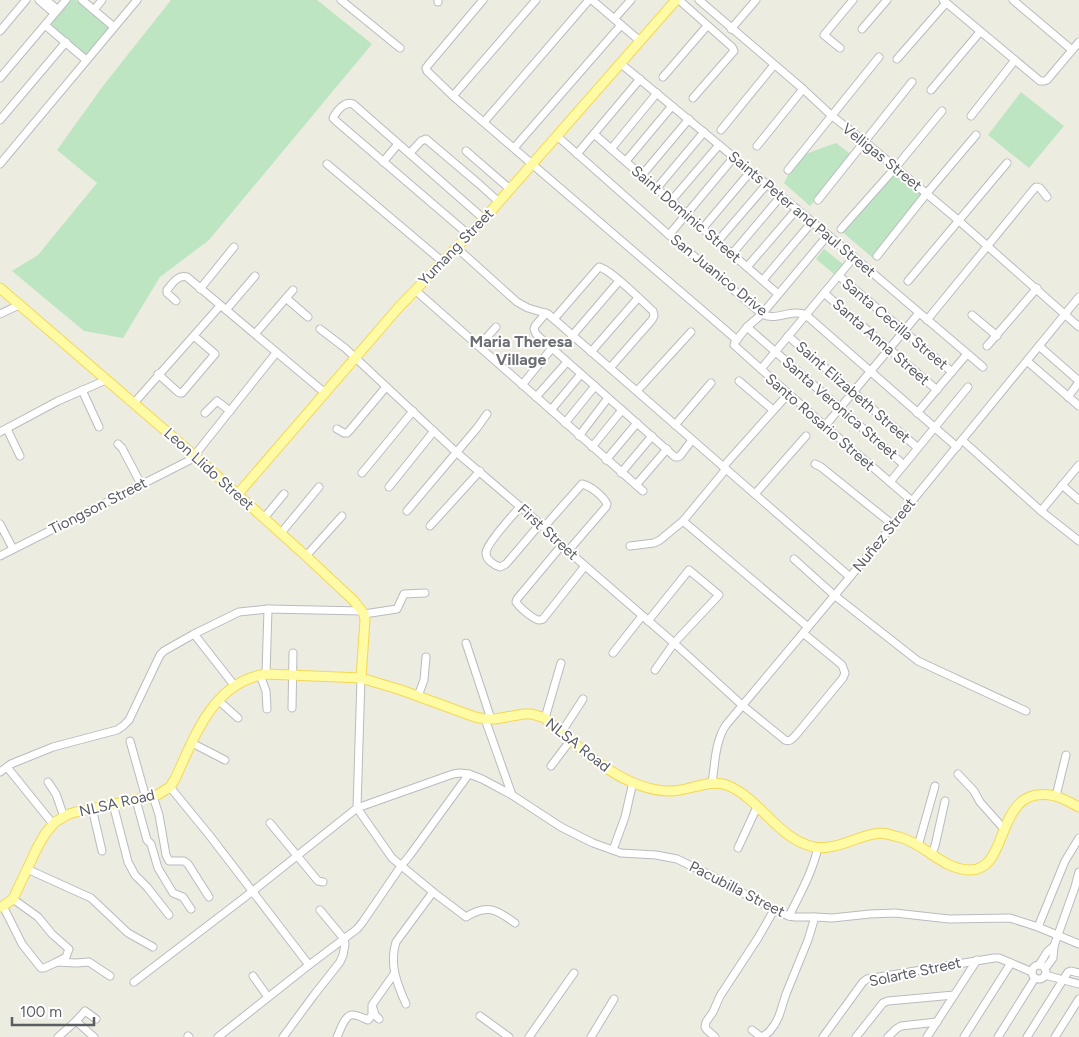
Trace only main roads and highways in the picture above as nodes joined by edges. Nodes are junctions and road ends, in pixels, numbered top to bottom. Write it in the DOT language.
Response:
graph roads {
  1 [pos="677,0"];
  2 [pos="0,288"];
  3 [pos="237,495"];
  4 [pos="362,678"];
  5 [pos="1079,807"];
  6 [pos="2,907"];
  1 -- 3 [label="main road, Yumang Street"];
  2 -- 3 [label="main road, Leon Llido Street"];
  3 -- 4 [label="main road, Leon Llido Street"];
  4 -- 5 [label="main road, NLSA Road"];
  4 -- 6 [label="main road, NLSA Road"];
}
